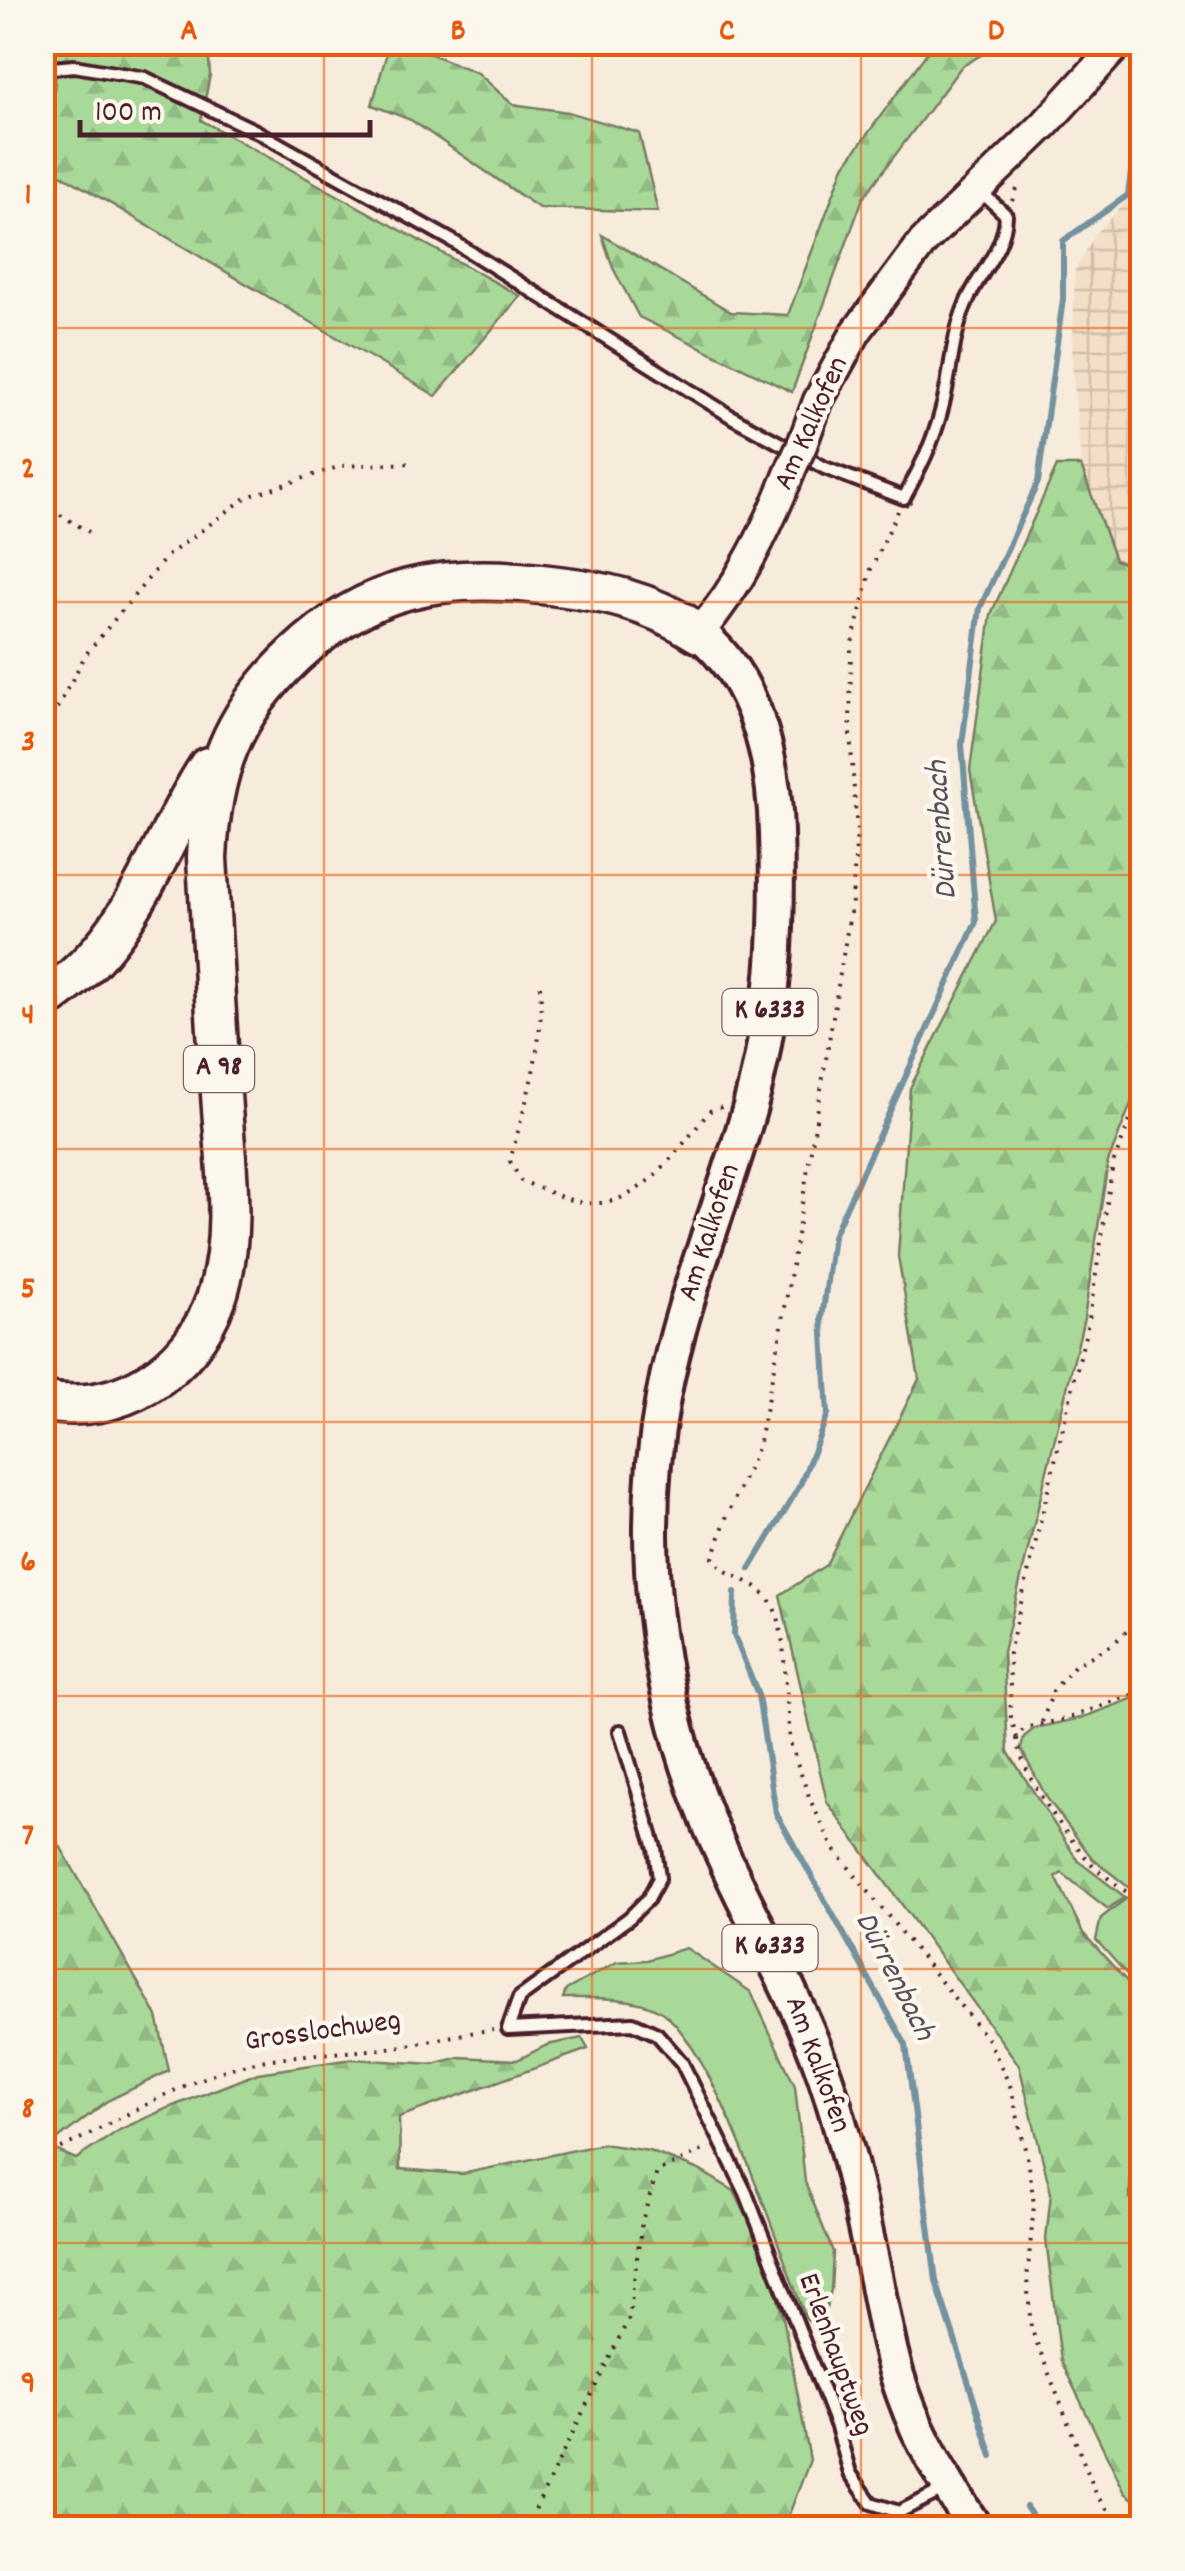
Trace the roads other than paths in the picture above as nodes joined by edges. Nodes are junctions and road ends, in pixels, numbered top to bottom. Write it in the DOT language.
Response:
graph roads {
  1 [pos="1120,42"];
  2 [pos="42,69"];
  3 [pos="978,188"];
  4 [pos="699,633"];
  5 [pos="238,724"];
  6 [pos="42,1001"];
  7 [pos="42,1401"];
  8 [pos="620,1732"];
  9 [pos="948,2487"];
  10 [pos="975,2528"];
  1 -- 3 [label="street, Am Kalkofen"];
  2 -- 3 [label="lane"];
  3 -- 4 [label="street, Am Kalkofen"];
  4 -- 5 [label="highway, A 98"];
  4 -- 9 [label="main road, Am Kalkofen / K 6333"];
  5 -- 6 [label="highway, A 98"];
  5 -- 7 [label="highway, A 98"];
  8 -- 9 [label="lane, Erlenhauptweg"];
  9 -- 10 [label="main road, Am Kalkofen / K 6333"];
}
